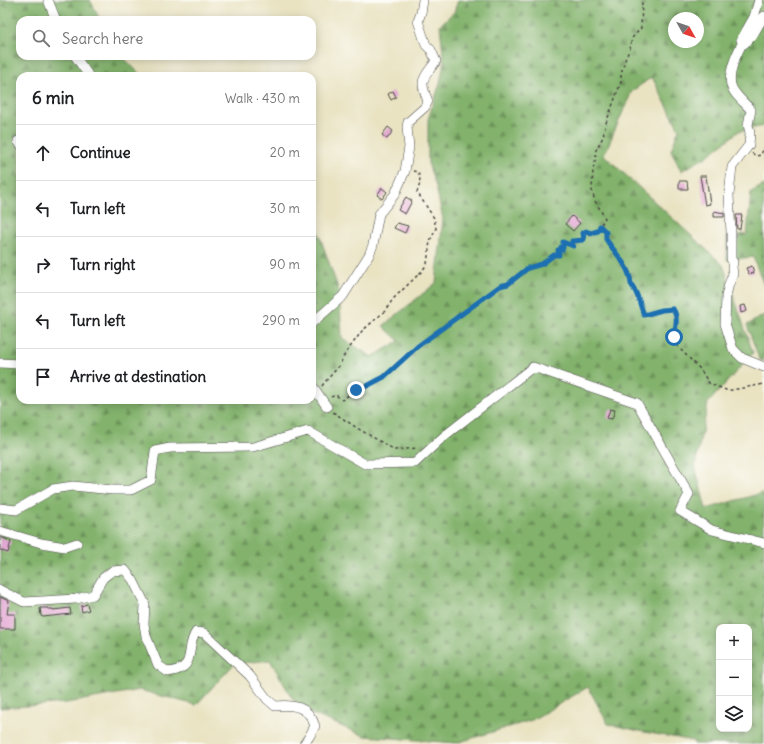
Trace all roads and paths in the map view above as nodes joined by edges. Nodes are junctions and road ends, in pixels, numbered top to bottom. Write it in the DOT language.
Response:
graph roads {
  1 [pos="48,0"];
  2 [pos="423,0"];
  3 [pos="642,0"];
  4 [pos="759,0"];
  5 [pos="54,16"];
  6 [pos="764,16"];
  7 [pos="743,42"];
  8 [pos="78,60"];
  9 [pos="86,72"];
  10 [pos="764,147"];
  11 [pos="746,150"];
  12 [pos="413,172"];
  13 [pos="600,226"];
  14 [pos="316,320"];
  15 [pos="0,363"];
  16 [pos="16,364"];
  17 [pos="764,367"];
  18 [pos="764,384"];
  19 [pos="321,389"];
  20 [pos="316,391"];
  21 [pos="326,407"];
  22 [pos="434,446"];
  23 [pos="0,508"];
  24 [pos="0,531"];
  25 [pos="77,543"];
  26 [pos="764,543"];
  27 [pos="0,590"];
  28 [pos="304,744"];
  1 -- 5 [label="street"];
  2 -- 14 [label="street"];
  3 -- 13 [label="path"];
  4 -- 7 [label="street"];
  6 -- 7 [label="street"];
  7 -- 11 [label="street"];
  8 -- 9 [label="street"];
  10 -- 11 [label="path"];
  11 -- 17 [label="street"];
  12 -- 19 [label="path"];
  13 -- 18 [label="path"];
  13 -- 21 [label="path"];
  15 -- 16 [label="street"];
  20 -- 21 [label="street"];
  21 -- 22 [label="path"];
  22 -- 23 [label="street"];
  22 -- 26 [label="street"];
  24 -- 25 [label="street"];
  27 -- 28 [label="street"];
}
